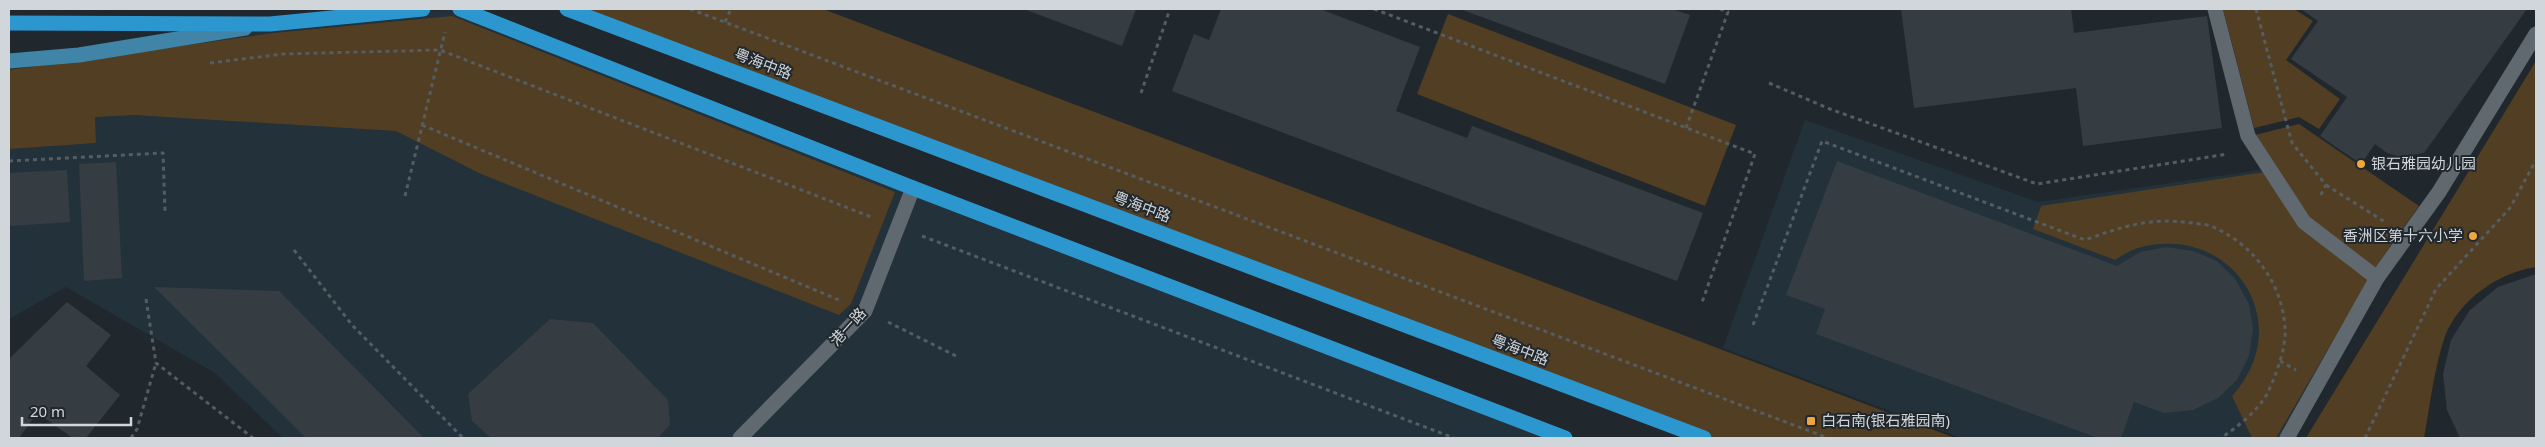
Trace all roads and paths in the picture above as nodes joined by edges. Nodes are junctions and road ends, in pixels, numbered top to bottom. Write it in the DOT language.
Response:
graph roads {
  1 [pos="423,9"];
  2 [pos="460,9"];
  3 [pos="567,9"];
  4 [pos="690,9"];
  5 [pos="731,9"];
  6 [pos="1170,9"];
  7 [pos="1374,9"];
  8 [pos="1393,9"];
  9 [pos="1720,9"];
  10 [pos="2215,9"];
  11 [pos="2256,9"];
  12 [pos="1391,15"];
  13 [pos="725,22"];
  14 [pos="9,23"];
  15 [pos="270,24"];
  16 [pos="447,25"];
  17 [pos="2536,34"];
  18 [pos="440,50"];
  19 [pos="9,61"];
  20 [pos="204,64"];
  21 [pos="1769,83"];
  22 [pos="1141,92"];
  23 [pos="422,124"];
  24 [pos="1686,128"];
  25 [pos="2256,149"];
  26 [pos="2536,160"];
  27 [pos="9,161"];
  28 [pos="2326,185"];
  29 [pos="914,188"];
  30 [pos="405,196"];
  31 [pos="165,212"];
  32 [pos="2392,216"];
  33 [pos="2304,222"];
  34 [pos="898,227"];
  35 [pos="294,250"];
  36 [pos="2377,278"];
  37 [pos="146,299"];
  38 [pos="1701,305"];
  39 [pos="865,311"];
  40 [pos="1752,325"];
  41 [pos="956,356"];
  42 [pos="156,363"];
  43 [pos="131,438"];
  44 [pos="253,438"];
  45 [pos="463,438"];
  46 [pos="740,438"];
  47 [pos="1454,438"];
  48 [pos="1565,438"];
  49 [pos="1704,438"];
  50 [pos="1828,438"];
  51 [pos="2221,438"];
  52 [pos="2287,438"];
  53 [pos="2365,438"];
  1 -- 15 [label="highway"];
  2 -- 29 [label="highway"];
  3 -- 49 [label="highway, 粤海中路"];
  4 -- 13 [label="path"];
  5 -- 13 [label="path"];
  6 -- 22 [label="path"];
  7 -- 12 [label="path"];
  8 -- 12 [label="path"];
  9 -- 24 [label="path"];
  10 -- 25 [label="street"];
  11 -- 28 [label="path"];
  12 -- 24 [label="path"];
  13 -- 50 [label="path"];
  14 -- 15 [label="highway"];
  15 -- 19 [label="main road"];
  16 -- 18 [label="path"];
  17 -- 36 [label="street"];
  18 -- 20 [label="path"];
  18 -- 23 [label="path"];
  18 -- 34 [label="path"];
  21 -- 25 [label="path"];
  23 -- 30 [label="path"];
  23 -- 39 [label="path"];
  24 -- 38 [label="path"];
  25 -- 33 [label="street"];
  26 -- 53 [label="path"];
  27 -- 31 [label="path"];
  28 -- 32 [label="path"];
  28 -- 33 [label="path"];
  29 -- 34 [label="street, 港一路"];
  29 -- 48 [label="highway"];
  33 -- 36 [label="street"];
  34 -- 39 [label="street, 港一路"];
  34 -- 47 [label="path"];
  35 -- 45 [label="path"];
  36 -- 52 [label="street"];
  37 -- 42 [label="path"];
  39 -- 41 [label="path"];
  39 -- 46 [label="street, 港一路"];
  40 -- 51 [label="path"];
  42 -- 43 [label="path"];
  42 -- 44 [label="path"];
}
